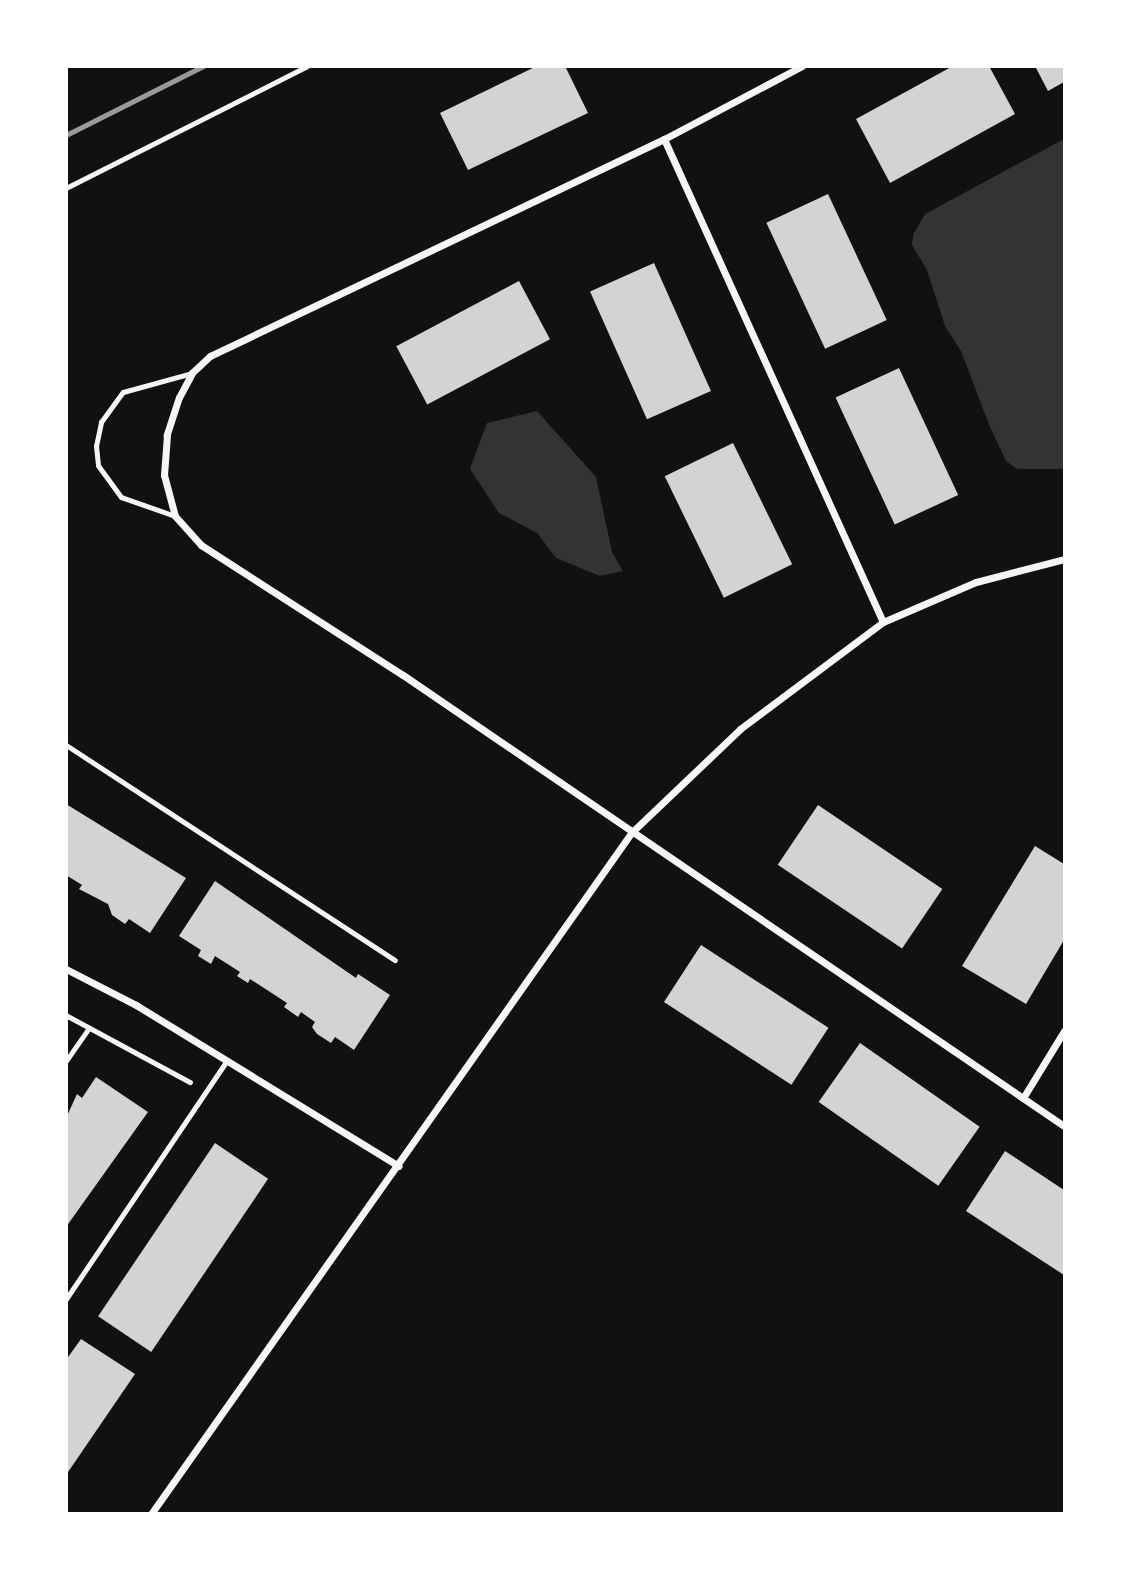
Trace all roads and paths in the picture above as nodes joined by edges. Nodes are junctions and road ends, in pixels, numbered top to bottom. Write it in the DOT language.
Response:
graph roads {
  1 [pos="307,66"];
  2 [pos="802,66"];
  3 [pos="664,139"];
  4 [pos="66,188"];
  5 [pos="192,373"];
  6 [pos="176,516"];
  7 [pos="1065,559"];
  8 [pos="883,622"];
  9 [pos="66,746"];
  10 [pos="632,831"];
  11 [pos="395,960"];
  12 [pos="66,969"];
  13 [pos="66,1015"];
  14 [pos="89,1028"];
  15 [pos="1065,1031"];
  16 [pos="227,1060"];
  17 [pos="66,1061"];
  18 [pos="206,1091"];
  19 [pos="1023,1098"];
  20 [pos="1065,1126"];
  21 [pos="399,1166"];
  22 [pos="66,1299"];
  23 [pos="151,1514"];
  1 -- 4 [label="path"];
  2 -- 3 [label="street"];
  3 -- 5 [label="street"];
  3 -- 8 [label="street"];
  5 -- 6 [label="street"];
  5 -- 6 [label="lane"];
  6 -- 10 [label="street"];
  7 -- 8 [label="street"];
  8 -- 10 [label="street"];
  9 -- 11 [label="lane"];
  10 -- 19 [label="street"];
  10 -- 21 [label="street"];
  12 -- 16 [label="street"];
  13 -- 14 [label="path"];
  14 -- 17 [label="path"];
  14 -- 18 [label="path"];
  15 -- 19 [label="street"];
  16 -- 18 [label="lane"];
  16 -- 21 [label="street"];
  18 -- 22 [label="lane"];
  19 -- 20 [label="street"];
  21 -- 23 [label="street"];
}
